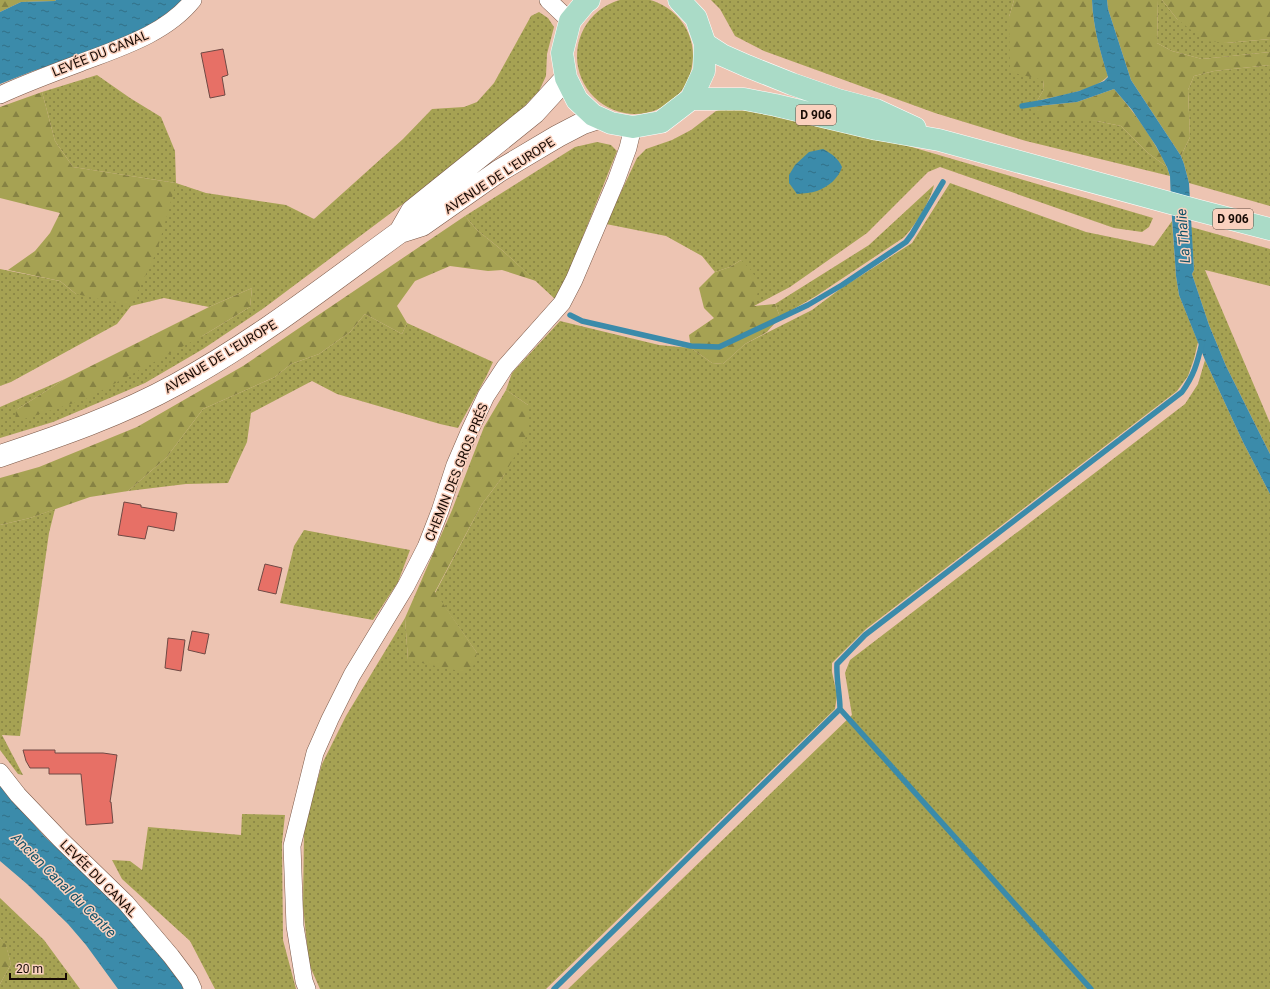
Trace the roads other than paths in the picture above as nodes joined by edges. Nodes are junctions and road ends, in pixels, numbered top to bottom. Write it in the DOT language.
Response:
graph roads {
  1 [pos="194,0"];
  2 [pos="548,0"];
  3 [pos="589,0"];
  4 [pos="679,0"];
  5 [pos="570,21"];
  6 [pos="705,44"];
  7 [pos="566,78"];
  8 [pos="0,95"];
  9 [pos="691,99"];
  10 [pos="598,118"];
  11 [pos="633,127"];
  12 [pos="939,140"];
  13 [pos="1270,229"];
  14 [pos="400,232"];
  15 [pos="0,456"];
  16 [pos="0,772"];
  17 [pos="193,989"];
  18 [pos="307,989"];
  1 -- 8 [label="street, LEVÉE DU CANAL"];
  2 -- 5 [label="street"];
  3 -- 5 [label="main road"];
  4 -- 6 [label="main road"];
  5 -- 7 [label="main road"];
  6 -- 9 [label="main road"];
  6 -- 12 [label="main road, D 906"];
  7 -- 10 [label="main road"];
  7 -- 14 [label="main road, AVENUE DE L'EUROPE"];
  9 -- 11 [label="main road"];
  9 -- 12 [label="main road, D 906"];
  10 -- 11 [label="main road"];
  10 -- 14 [label="main road, AVENUE DE L'EUROPE"];
  11 -- 18 [label="street, CHEMIN DES GROS PRÉS"];
  12 -- 13 [label="main road, D 906"];
  14 -- 15 [label="main road, AVENUE DE L'EUROPE"];
  16 -- 17 [label="street, LEVÉE DU CANAL"];
}
